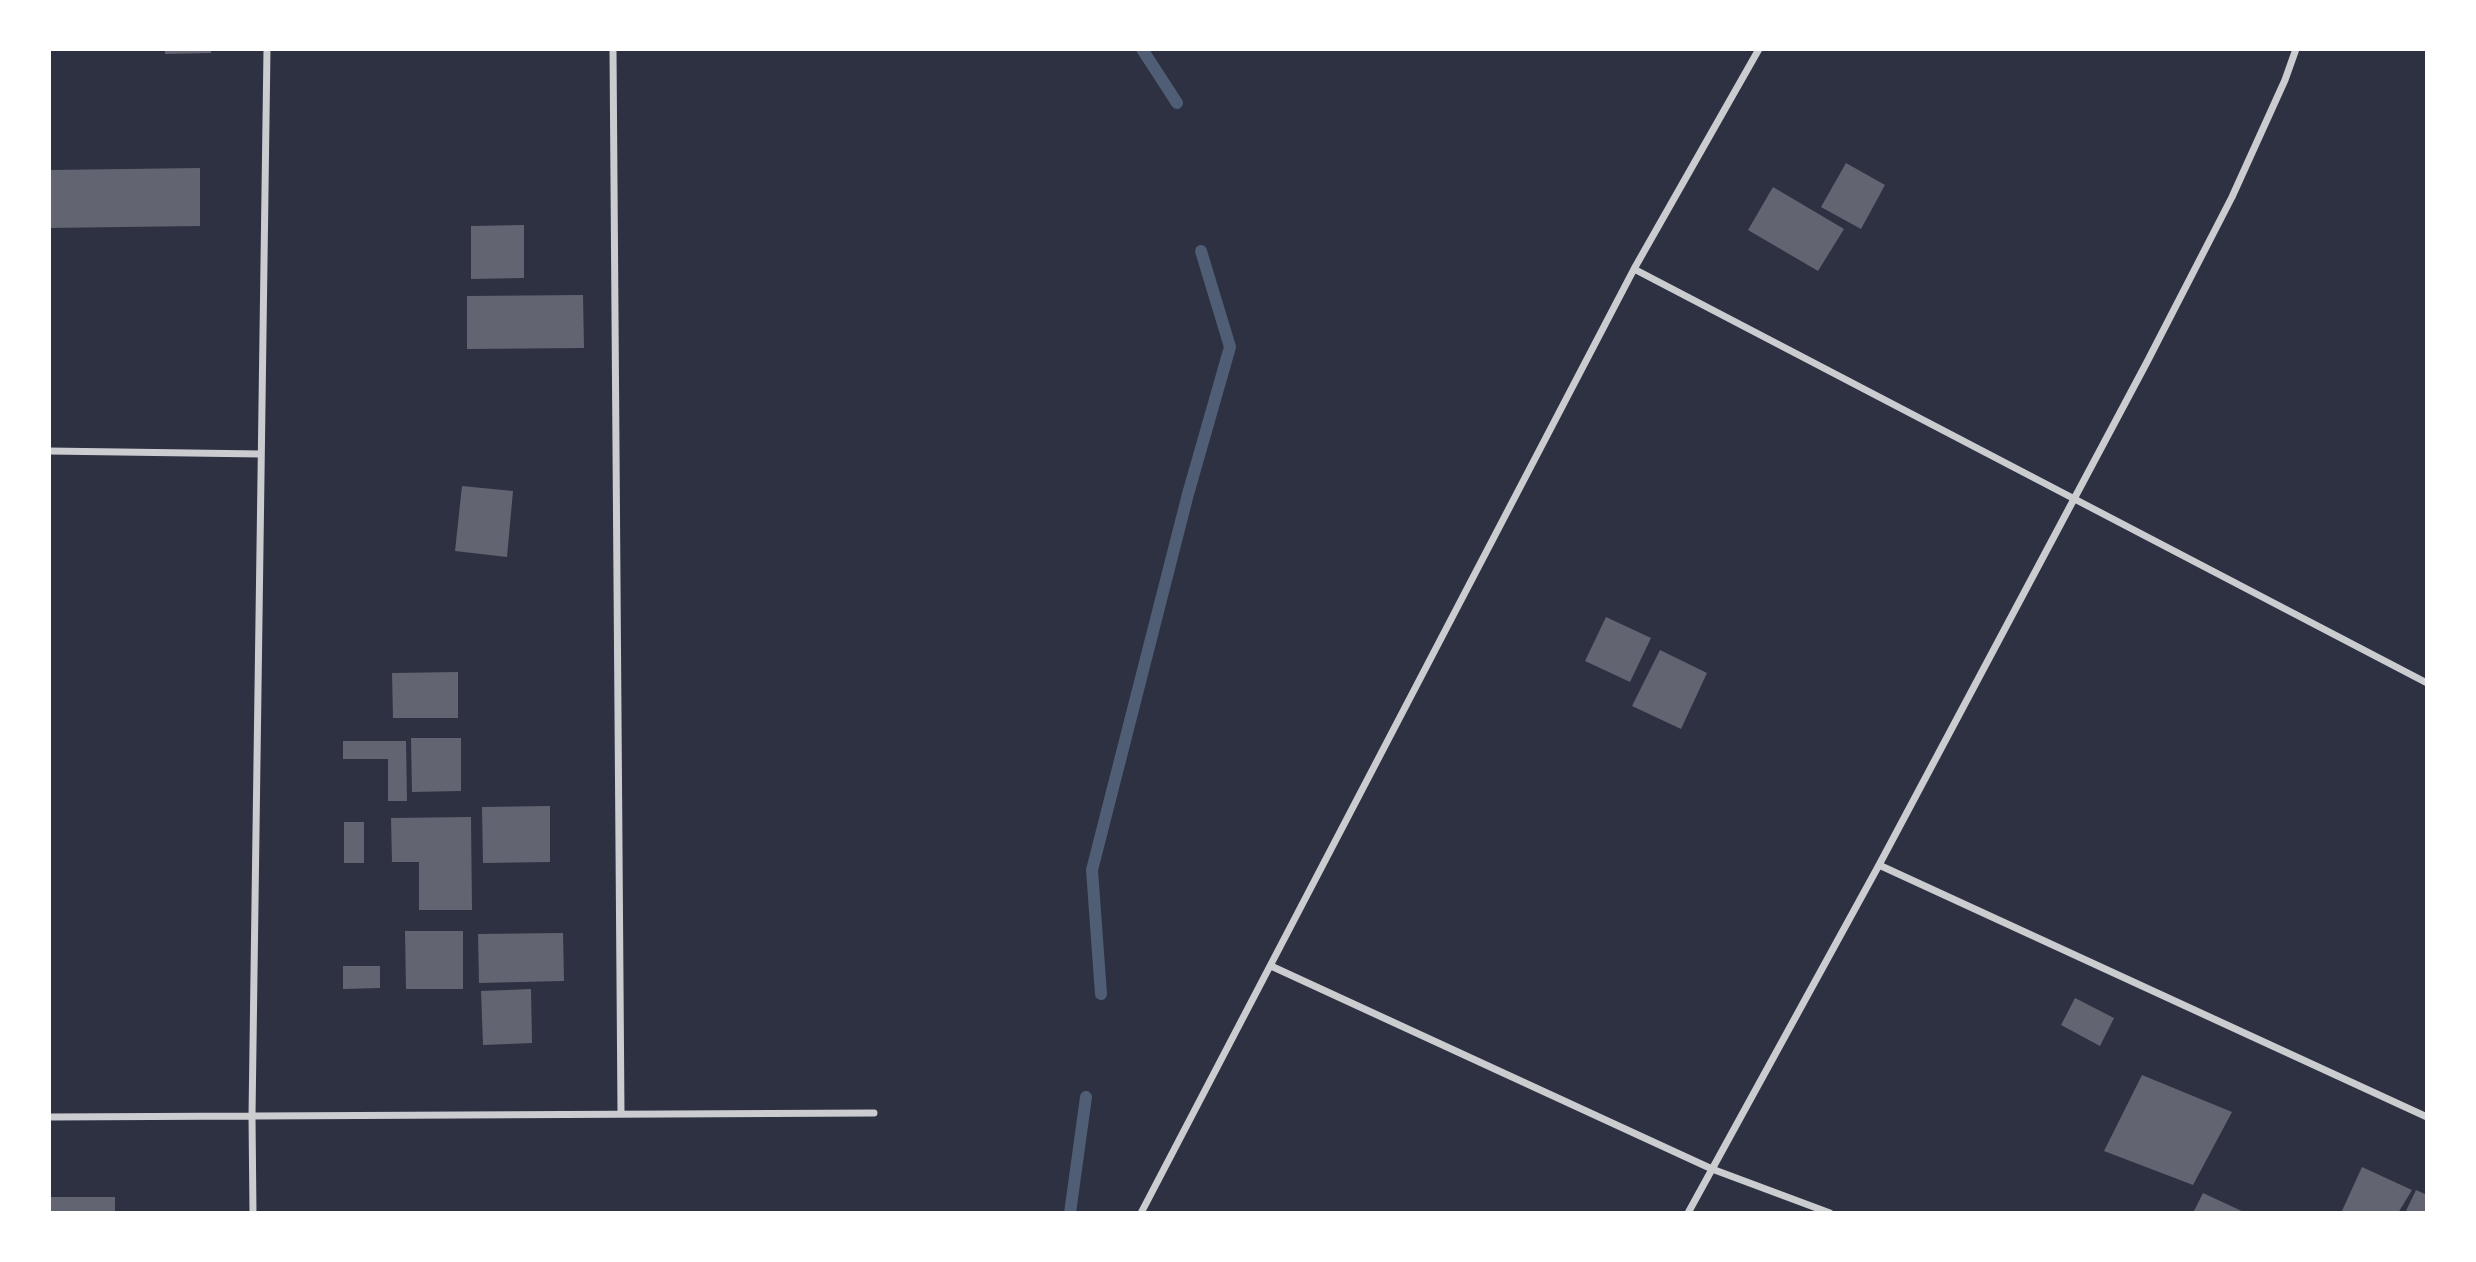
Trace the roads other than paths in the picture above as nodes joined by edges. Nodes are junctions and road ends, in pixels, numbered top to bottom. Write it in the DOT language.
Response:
graph roads {
  1 [pos="267,49"];
  2 [pos="613,49"];
  3 [pos="1759,49"];
  4 [pos="2296,49"];
  5 [pos="1634,269"];
  6 [pos="49,451"];
  7 [pos="261,454"];
  8 [pos="2074,499"];
  9 [pos="2426,681"];
  10 [pos="1879,865"];
  11 [pos="1271,966"];
  12 [pos="874,1112"];
  13 [pos="621,1114"];
  14 [pos="252,1116"];
  15 [pos="49,1117"];
  16 [pos="2427,1117"];
  17 [pos="1712,1169"];
  18 [pos="253,1213"];
  19 [pos="1141,1213"];
  20 [pos="1688,1213"];
  21 [pos="1830,1213"];
  1 -- 7 [label="street"];
  2 -- 13 [label="street"];
  3 -- 5 [label="street"];
  4 -- 8 [label="street"];
  5 -- 8 [label="street"];
  5 -- 11 [label="street"];
  6 -- 7 [label="street"];
  7 -- 14 [label="street"];
  8 -- 9 [label="street"];
  8 -- 10 [label="street"];
  10 -- 16 [label="street"];
  10 -- 17 [label="street"];
  11 -- 17 [label="street"];
  11 -- 19 [label="street"];
  12 -- 13 [label="street"];
  13 -- 14 [label="street"];
  14 -- 15 [label="street"];
  14 -- 18 [label="street"];
  17 -- 20 [label="street"];
  17 -- 21 [label="street"];
}
